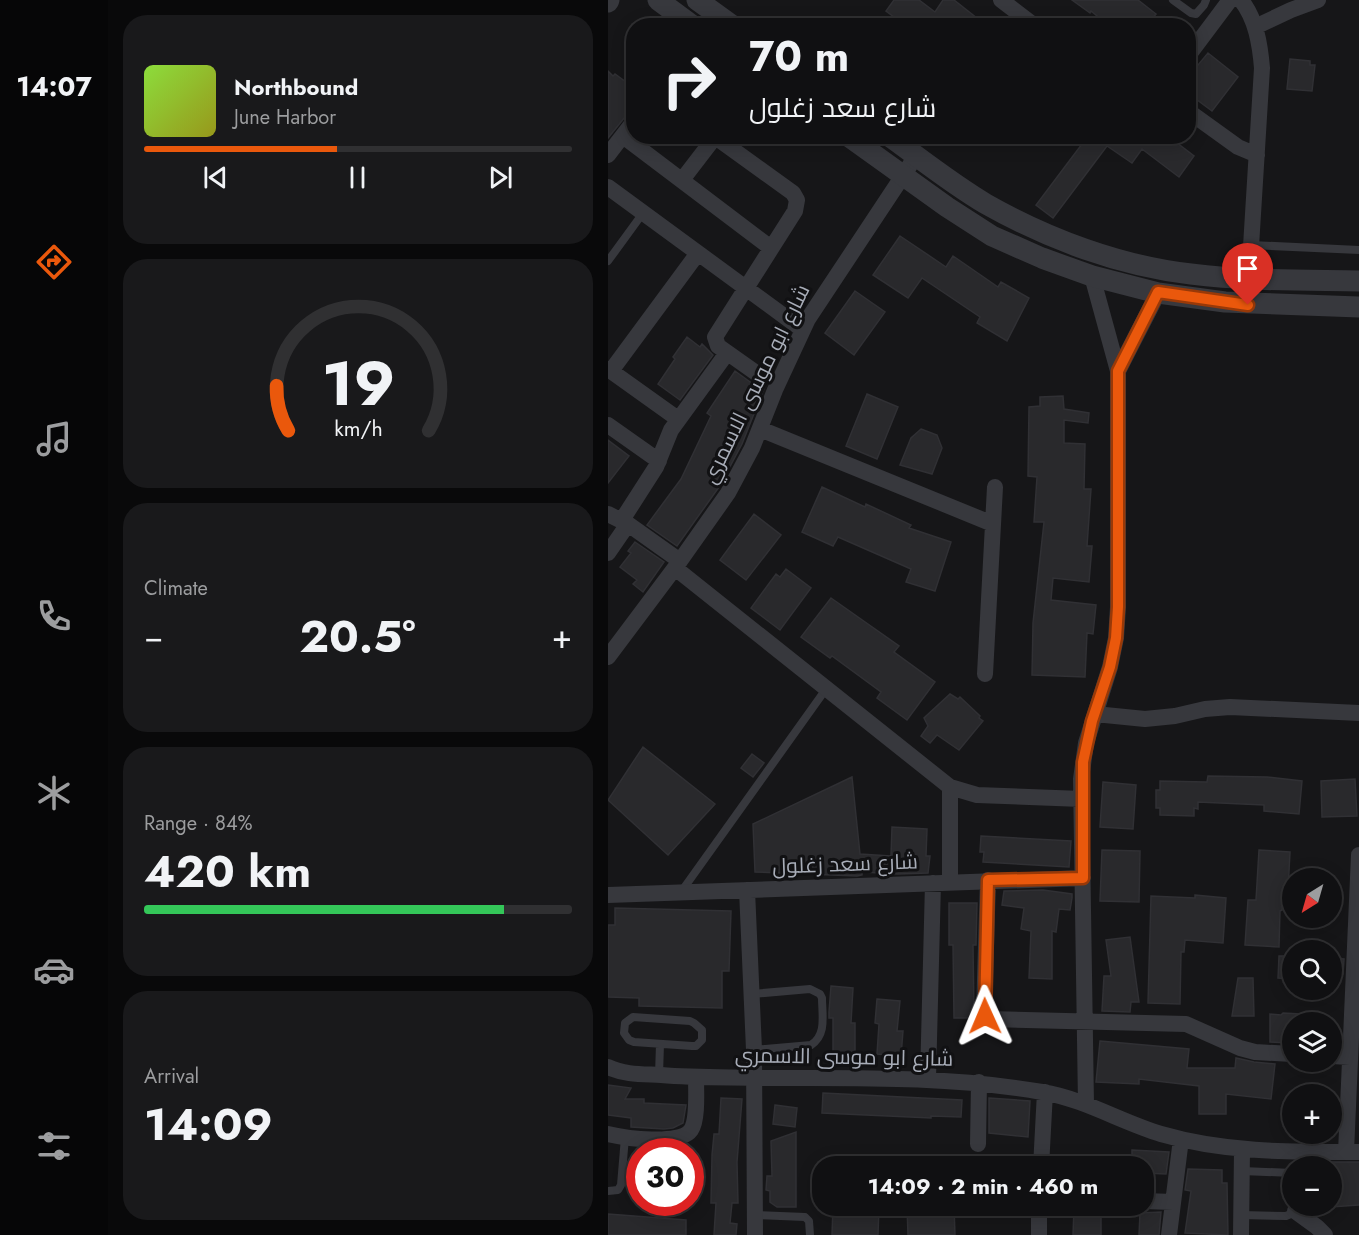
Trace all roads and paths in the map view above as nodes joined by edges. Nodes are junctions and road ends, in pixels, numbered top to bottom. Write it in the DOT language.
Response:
graph roads {
  1 [pos="658,0"];
  2 [pos="697,0"];
  3 [pos="1001,0"];
  4 [pos="1173,0"];
  5 [pos="1206,0"];
  6 [pos="1230,0"];
  7 [pos="1241,0"];
  8 [pos="1318,0"];
  9 [pos="1291,5"];
  10 [pos="683,18"];
  11 [pos="722,18"];
  12 [pos="1025,18"];
  13 [pos="1255,27"];
  14 [pos="1196,45"];
  15 [pos="1196,117"];
  16 [pos="626,132"];
  17 [pos="623,136"];
  18 [pos="626,138"];
  19 [pos="634,144"];
  20 [pos="709,144"];
  21 [pos="724,144"];
  22 [pos="859,144"];
  23 [pos="900,144"];
  24 [pos="608,155"];
  25 [pos="1257,155"];
  26 [pos="916,156"];
  27 [pos="903,176"];
  28 [pos="682,180"];
  29 [pos="608,187"];
  30 [pos="643,213"];
  31 [pos="1251,245"];
  32 [pos="771,248"];
  33 [pos="1360,250"];
  34 [pos="698,253"];
  35 [pos="608,261"];
  36 [pos="1092,276"];
  37 [pos="1227,278"];
  38 [pos="1249,279"];
  39 [pos="1360,281"];
  40 [pos="746,289"];
  41 [pos="1158,292"];
  42 [pos="1225,302"];
  43 [pos="1360,307"];
  44 [pos="803,330"];
  45 [pos="727,353"];
  46 [pos="609,370"];
  47 [pos="1118,371"];
  48 [pos="759,375"];
  49 [pos="678,419"];
  50 [pos="608,425"];
  51 [pos="760,429"];
  52 [pos="659,462"];
  53 [pos="995,487"];
  54 [pos="620,519"];
  55 [pos="993,524"];
  56 [pos="608,553"];
  57 [pos="677,565"];
  58 [pos="608,657"];
  59 [pos="985,674"];
  60 [pos="826,689"];
  61 [pos="1360,713"];
  62 [pos="1095,714"];
  63 [pos="950,788"];
  64 [pos="1082,799"];
  65 [pos="1359,855"];
  66 [pos="1083,878"];
  67 [pos="988,880"];
  68 [pos="941,883"];
  69 [pos="747,890"];
  70 [pos="681,892"];
  71 [pos="608,895"];
  72 [pos="752,994"];
  73 [pos="1085,1021"];
  74 [pos="660,1044"];
  75 [pos="754,1050"];
  76 [pos="1282,1053"];
  77 [pos="1342,1057"];
  78 [pos="1350,1057"];
  79 [pos="608,1067"];
  80 [pos="659,1075"];
  81 [pos="696,1078"];
  82 [pos="755,1078"];
  83 [pos="928,1079"];
  84 [pos="979,1082"];
  85 [pos="1045,1092"];
  86 [pos="1086,1104"];
  87 [pos="608,1134"];
  88 [pos="625,1137"];
  89 [pos="1181,1139"];
  90 [pos="978,1144"];
  91 [pos="1242,1150"];
  92 [pos="1353,1152"];
  93 [pos="1041,1156"];
  94 [pos="1242,1171"];
  95 [pos="1282,1173"];
  96 [pos="608,1191"];
  97 [pos="1154,1201"];
  98 [pos="1174,1202"];
  99 [pos="755,1215"];
  100 [pos="1241,1215"];
  101 [pos="1039,1216"];
  102 [pos="1282,1216"];
  103 [pos="1305,1216"];
  104 [pos="755,1235"];
  105 [pos="810,1235"];
  106 [pos="1039,1235"];
  107 [pos="1169,1235"];
  108 [pos="1241,1235"];
  109 [pos="1325,1235"];
  1 -- 10 [label="street"];
  2 -- 11 [label="street"];
  3 -- 12 [label="street"];
  4 -- 5 [label="lane"];
  6 -- 14 [label="street"];
  7 -- 13 [label="street"];
  8 -- 9 [label="street"];
  9 -- 13 [label="street"];
  13 -- 25 [label="street"];
  15 -- 25 [label="street"];
  16 -- 17 [label="street"];
  17 -- 18 [label="street"];
  17 -- 24 [label="street"];
  19 -- 28 [label="street"];
  20 -- 28 [label="street"];
  21 -- 32 [label="street"];
  22 -- 27 [label="street"];
  23 -- 26 [label="street"];
  25 -- 31 [label="street"];
  26 -- 27 [label="street, شارع ابو موسى الاسمري"];
  26 -- 37 [label="street"];
  27 -- 36 [label="street"];
  27 -- 44 [label="street, شارع ابو موسى الاسمري"];
  28 -- 32 [label="street"];
  29 -- 30 [label="street"];
  30 -- 34 [label="street"];
  30 -- 35 [label="lane"];
  31 -- 33 [label="lane"];
  31 -- 38 [label="street"];
  32 -- 40 [label="street"];
  34 -- 40 [label="street"];
  34 -- 46 [label="street"];
  36 -- 41 [label="street"];
  36 -- 47 [label="street"];
  37 -- 38 [label="street"];
  37 -- 42 [label="street"];
  38 -- 39 [label="street"];
  40 -- 44 [label="street"];
  40 -- 45 [label="street"];
  41 -- 42 [label="street"];
  41 -- 47 [label="street"];
  42 -- 43 [label="street"];
  44 -- 51 [label="street, شارع ابو موسى الاسمري"];
  45 -- 48 [label="street"];
  45 -- 49 [label="street"];
  46 -- 49 [label="street"];
  47 -- 62 [label="street"];
  49 -- 52 [label="street"];
  50 -- 52 [label="street"];
  51 -- 55 [label="street"];
  51 -- 57 [label="street, شارع ابو موسى الاسمري"];
  52 -- 54 [label="street"];
  53 -- 55 [label="street"];
  54 -- 56 [label="street"];
  54 -- 57 [label="street"];
  55 -- 59 [label="street"];
  57 -- 58 [label="street, شارع ابو موسى الاسمري"];
  57 -- 60 [label="street"];
  60 -- 63 [label="street"];
  60 -- 70 [label="lane"];
  61 -- 62 [label="street"];
  62 -- 64 [label="street"];
  63 -- 64 [label="street"];
  63 -- 68 [label="street"];
  64 -- 66 [label="street"];
  65 -- 78 [label="street"];
  66 -- 67 [label="street, شارع سعد زغلول"];
  66 -- 73 [label="street"];
  67 -- 68 [label="street, شارع سعد زغلول"];
  67 -- 73 [label="street"];
  68 -- 69 [label="street, شارع سعد زغلول"];
  68 -- 83 [label="street"];
  69 -- 70 [label="street, شارع سعد زغلول"];
  69 -- 72 [label="street"];
  70 -- 71 [label="street, شارع سعد زغلول"];
  72 -- 75 [label="street"];
  72 -- 75 [label="lane"];
  73 -- 76 [label="street"];
  73 -- 86 [label="street"];
  74 -- 74 [label="lane"];
  74 -- 80 [label="lane"];
  75 -- 82 [label="street"];
  77 -- 78 [label="street"];
  78 -- 92 [label="street"];
  79 -- 80 [label="street, شارع ابو موسى الاسمري"];
  80 -- 81 [label="street, شارع ابو موسى الاسمري"];
  81 -- 82 [label="street, شارع ابو موسى الاسمري"];
  81 -- 88 [label="street"];
  82 -- 83 [label="street, شارع ابو موسى الاسمري"];
  82 -- 99 [label="street"];
  83 -- 84 [label="street, شارع ابو موسى الاسمري"];
  84 -- 85 [label="street, شارع ابو موسى الاسمري"];
  84 -- 90 [label="street"];
  85 -- 86 [label="street, شارع ابو موسى الاسمري"];
  85 -- 93 [label="street"];
  86 -- 89 [label="street, شارع ابو موسى الاسمري"];
  87 -- 88 [label="street"];
  88 -- 96 [label="lane"];
  89 -- 91 [label="street, شارع ابو موسى الاسمري"];
  89 -- 98 [label="street"];
  91 -- 92 [label="street, شارع ابو موسى الاسمري"];
  91 -- 94 [label="street"];
  94 -- 95 [label="lane"];
  94 -- 100 [label="street"];
  97 -- 98 [label="street"];
  98 -- 107 [label="street"];
  99 -- 104 [label="street"];
  99 -- 105 [label="lane"];
  100 -- 102 [label="lane"];
  100 -- 108 [label="street"];
  101 -- 106 [label="street"];
  103 -- 109 [label="street"];
}
